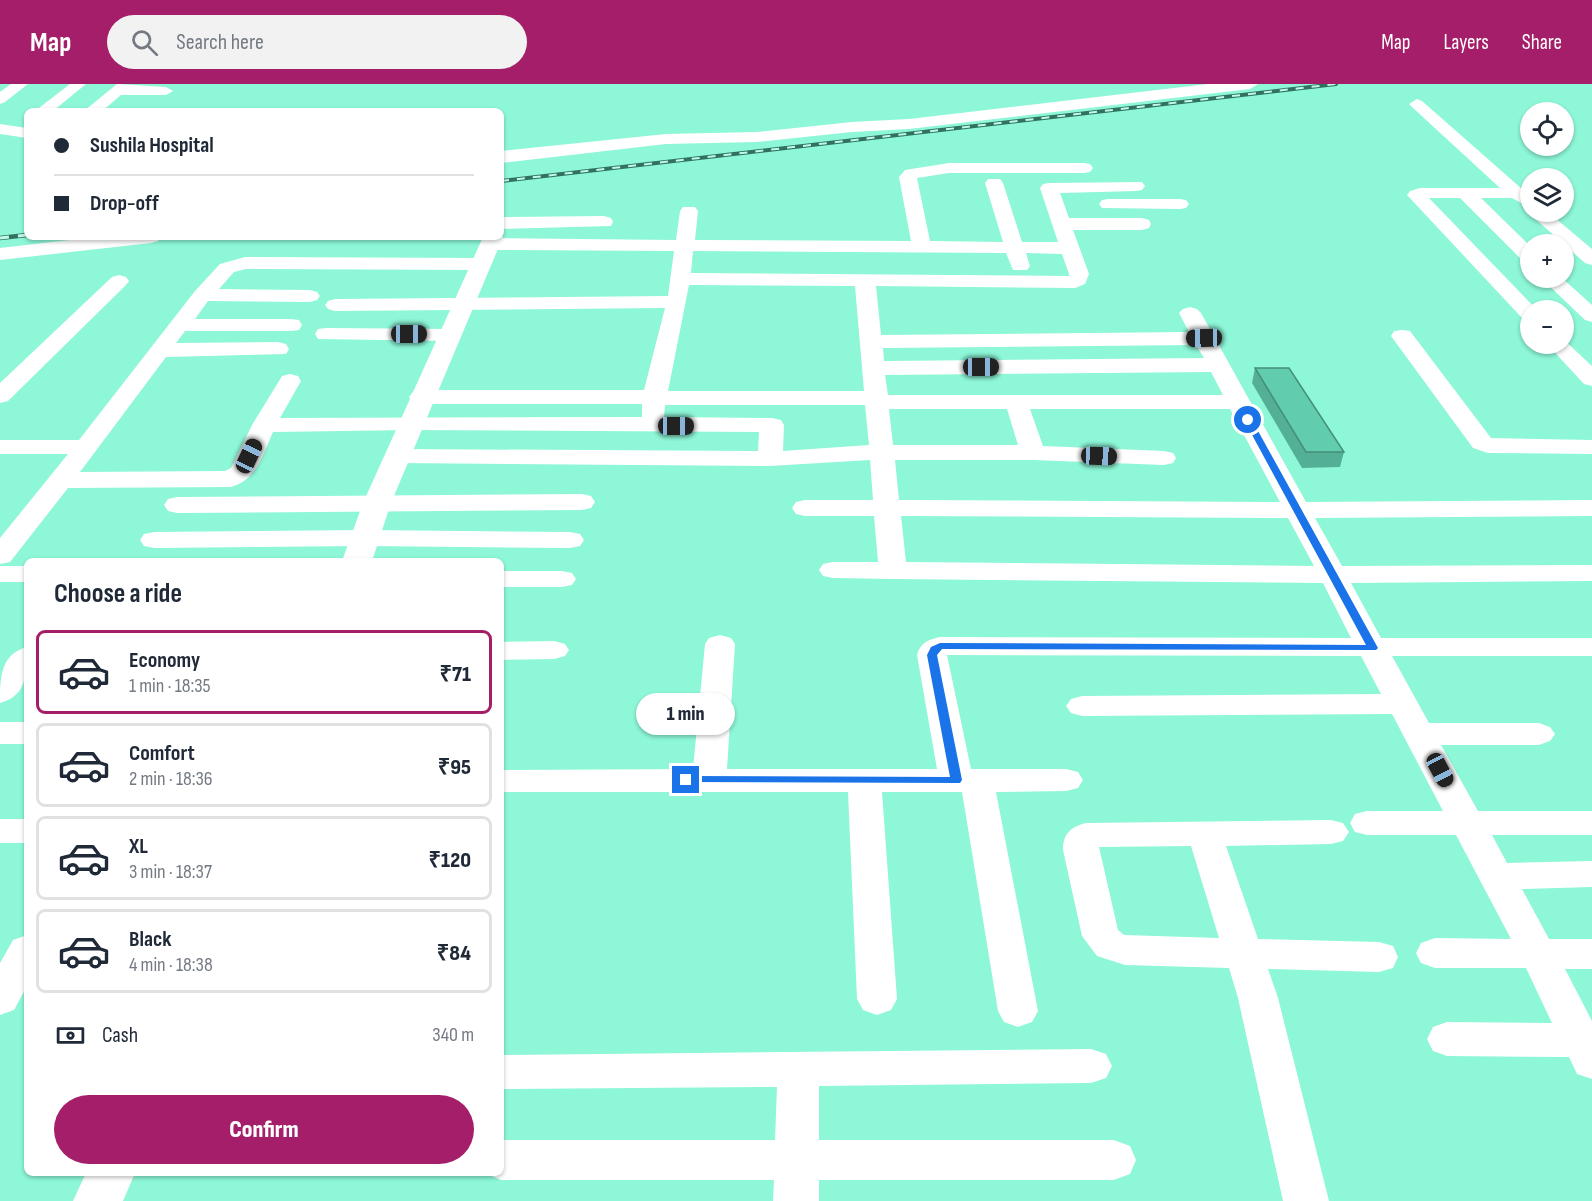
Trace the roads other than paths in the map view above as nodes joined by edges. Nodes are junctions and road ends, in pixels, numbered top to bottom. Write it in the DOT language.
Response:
graph roads {
  1 [pos="21,84"];
  2 [pos="79,84"];
  3 [pos="1250,84"];
  4 [pos="121,88"];
  5 [pos="170,88"];
  6 [pos="0,99"];
  7 [pos="1418,104"];
  8 [pos="147,105"];
  9 [pos="47,108"];
  10 [pos="96,108"];
  11 [pos="18,129"];
  12 [pos="0,142"];
  13 [pos="504,157"];
  14 [pos="1090,168"];
  15 [pos="994,183"];
  16 [pos="1136,186"];
  17 [pos="1465,193"];
  18 [pos="1520,196"];
  19 [pos="1520,199"];
  20 [pos="1054,204"];
  21 [pos="1180,204"];
  22 [pos="689,211"];
  23 [pos="604,222"];
  24 [pos="1549,222"];
  25 [pos="1061,224"];
  26 [pos="1161,224"];
  27 [pos="124,240"];
  28 [pos="504,240"];
  29 [pos="491,242"];
  30 [pos="684,245"];
  31 [pos="922,247"];
  32 [pos="1520,247"];
  33 [pos="1014,248"];
  34 [pos="1070,248"];
  35 [pos="0,254"];
  36 [pos="1592,259"];
  37 [pos="680,279"];
  38 [pos="864,280"];
  39 [pos="119,281"];
  40 [pos="1024,282"];
  41 [pos="1562,288"];
  42 [pos="202,294"];
  43 [pos="310,296"];
  44 [pos="677,302"];
  45 [pos="464,304"];
  46 [pos="1520,304"];
  47 [pos="335,305"];
  48 [pos="1592,316"];
  49 [pos="179,325"];
  50 [pos="291,326"];
  51 [pos="326,334"];
  52 [pos="450,335"];
  53 [pos="1402,336"];
  54 [pos="870,342"];
  55 [pos="278,349"];
  56 [pos="160,350"];
  57 [pos="1568,354"];
  58 [pos="1218,365"];
  59 [pos="873,368"];
  60 [pos="1592,379"];
  61 [pos="290,381"];
  62 [pos="0,396"];
  63 [pos="422,397"];
  64 [pos="654,399"];
  65 [pos="876,400"];
  66 [pos="1016,402"];
  67 [pos="1238,402"];
  68 [pos="411,423"];
  69 [pos="264,425"];
  70 [pos="652,426"];
  71 [pos="0,447"];
  72 [pos="87,447"];
  73 [pos="1592,447"];
  74 [pos="882,452"];
  75 [pos="1034,453"];
  76 [pos="397,456"];
  77 [pos="650,458"];
  78 [pos="1164,458"];
  79 [pos="770,459"];
  80 [pos="61,480"];
  81 [pos="582,502"];
  82 [pos="377,503"];
  83 [pos="177,505"];
  84 [pos="806,508"];
  85 [pos="887,508"];
  86 [pos="1592,508"];
  87 [pos="1296,510"];
  88 [pos="13,524"];
  89 [pos="154,540"];
  90 [pos="570,540"];
  91 [pos="361,550"];
  92 [pos="0,556"];
  93 [pos="833,570"];
  94 [pos="893,571"];
  95 [pos="1592,573"];
  96 [pos="0,574"];
  97 [pos="24,574"];
  98 [pos="1332,575"];
  99 [pos="504,579"];
  100 [pos="562,579"];
  101 [pos="720,644"];
  102 [pos="1592,647"];
  103 [pos="1373,648"];
  104 [pos="554,650"];
  105 [pos="504,651"];
  106 [pos="24,660"];
  107 [pos="0,693"];
  108 [pos="1404,704"];
  109 [pos="1082,706"];
  110 [pos="0,733"];
  111 [pos="24,733"];
  112 [pos="1420,734"];
  113 [pos="1539,734"];
  114 [pos="709,780"];
  115 [pos="864,780"];
  116 [pos="966,780"];
  117 [pos="1066,780"];
  118 [pos="504,781"];
  119 [pos="1366,823"];
  120 [pos="1592,823"];
  121 [pos="1468,824"];
  122 [pos="0,831"];
  123 [pos="24,831"];
  124 [pos="1331,832"];
  125 [pos="1204,833"];
  126 [pos="1592,874"];
  127 [pos="1497,877"];
  128 [pos="1435,952"];
  129 [pos="1539,954"];
  130 [pos="1592,954"];
  131 [pos="1246,955"];
  132 [pos="24,957"];
  133 [pos="1379,957"];
  134 [pos="8,992"];
  135 [pos="878,999"];
  136 [pos="1018,1011"];
  137 [pos="1447,1039"];
  138 [pos="1588,1047"];
  139 [pos="1091,1066"];
  140 [pos="798,1068"];
  141 [pos="504,1072"];
  142 [pos="797,1158"];
  143 [pos="504,1160"];
  144 [pos="1114,1160"];
  145 [pos="110,1176"];
  146 [pos="98,1201"];
  147 [pos="796,1201"];
  148 [pos="1306,1201"];
  1 -- 6 [label="street"];
  2 -- 9 [label="street"];
  3 -- 13 [label="street"];
  4 -- 5 [label="street"];
  4 -- 10 [label="street"];
  5 -- 8 [label="street"];
  7 -- 18 [label="street"];
  11 -- 12 [label="street"];
  14 -- 31 [label="street"];
  15 -- 33 [label="street"];
  16 -- 20 [label="street"];
  17 -- 19 [label="street"];
  17 -- 32 [label="street"];
  17 -- 46 [label="street"];
  20 -- 21 [label="street"];
  20 -- 25 [label="street"];
  22 -- 30 [label="street"];
  23 -- 28 [label="street"];
  24 -- 36 [label="street"];
  25 -- 26 [label="street"];
  25 -- 34 [label="street"];
  27 -- 35 [label="street"];
  29 -- 30 [label="street"];
  29 -- 42 [label="street"];
  29 -- 45 [label="street"];
  30 -- 31 [label="street"];
  30 -- 37 [label="street"];
  31 -- 33 [label="street"];
  33 -- 34 [label="street"];
  33 -- 40 [label="street"];
  34 -- 40 [label="street"];
  37 -- 38 [label="street"];
  37 -- 44 [label="street"];
  38 -- 40 [label="street"];
  38 -- 54 [label="street"];
  39 -- 62 [label="street"];
  41 -- 48 [label="street"];
  42 -- 43 [label="street"];
  42 -- 49 [label="street"];
  44 -- 45 [label="street"];
  44 -- 64 [label="street"];
  45 -- 47 [label="street"];
  45 -- 52 [label="street"];
  49 -- 50 [label="street"];
  49 -- 56 [label="street"];
  51 -- 52 [label="street"];
  52 -- 63 [label="street"];
  53 -- 73 [label="street"];
  54 -- 58 [label="street"];
  54 -- 59 [label="street"];
  55 -- 56 [label="street"];
  56 -- 72 [label="street"];
  57 -- 60 [label="street"];
  58 -- 59 [label="street"];
  58 -- 67 [label="street"];
  59 -- 65 [label="street"];
  61 -- 69 [label="street"];
  63 -- 64 [label="street"];
  63 -- 68 [label="street"];
  64 -- 65 [label="street"];
  64 -- 70 [label="street"];
  65 -- 66 [label="street"];
  65 -- 74 [label="street"];
  66 -- 67 [label="street"];
  66 -- 75 [label="street"];
  67 -- 87 [label="street"];
  68 -- 69 [label="street"];
  68 -- 70 [label="street"];
  68 -- 76 [label="street"];
  69 -- 80 [label="street"];
  70 -- 77 [label="street"];
  70 -- 79 [label="street"];
  71 -- 72 [label="street"];
  72 -- 80 [label="street"];
  74 -- 75 [label="street"];
  74 -- 79 [label="street"];
  74 -- 85 [label="street"];
  75 -- 78 [label="street"];
  76 -- 77 [label="street"];
  76 -- 82 [label="street"];
  77 -- 79 [label="street"];
  80 -- 88 [label="street"];
  81 -- 82 [label="street"];
  82 -- 83 [label="street"];
  82 -- 91 [label="street"];
  84 -- 85 [label="street"];
  85 -- 87 [label="street"];
  85 -- 94 [label="street"];
  86 -- 87 [label="street"];
  87 -- 98 [label="street"];
  88 -- 92 [label="street"];
  89 -- 91 [label="street"];
  90 -- 91 [label="street"];
  93 -- 94 [label="street"];
  94 -- 98 [label="street"];
  95 -- 98 [label="street"];
  96 -- 97 [label="street"];
  98 -- 103 [label="street"];
  99 -- 100 [label="street"];
  101 -- 114 [label="street"];
  102 -- 103 [label="street"];
  103 -- 108 [label="street"];
  103 -- 116 [label="street"];
  104 -- 105 [label="street"];
  106 -- 107 [label="street"];
  108 -- 109 [label="street"];
  108 -- 112 [label="street"];
  110 -- 111 [label="street"];
  112 -- 113 [label="street"];
  112 -- 121 [label="street"];
  114 -- 115 [label="street"];
  114 -- 118 [label="street"];
  115 -- 116 [label="street"];
  115 -- 135 [label="street"];
  116 -- 117 [label="street"];
  116 -- 136 [label="street"];
  119 -- 121 [label="street"];
  120 -- 121 [label="street"];
  121 -- 127 [label="street"];
  122 -- 123 [label="street"];
  124 -- 125 [label="street"];
  125 -- 131 [label="street"];
  125 -- 131 [label="street"];
  126 -- 127 [label="street"];
  127 -- 129 [label="street"];
  128 -- 129 [label="street"];
  129 -- 130 [label="street"];
  129 -- 138 [label="street"];
  131 -- 133 [label="street"];
  131 -- 148 [label="street"];
  132 -- 134 [label="street"];
  137 -- 138 [label="street"];
  139 -- 140 [label="street"];
  140 -- 141 [label="street"];
  140 -- 142 [label="street"];
  142 -- 143 [label="street"];
  142 -- 144 [label="street"];
  142 -- 147 [label="street"];
  145 -- 146 [label="street"];
}
